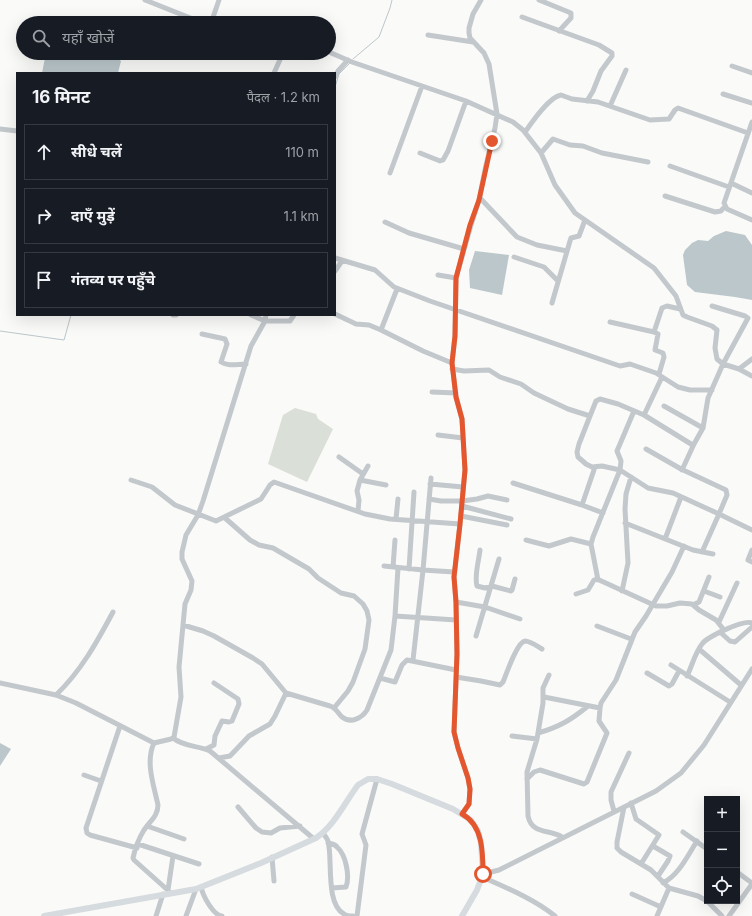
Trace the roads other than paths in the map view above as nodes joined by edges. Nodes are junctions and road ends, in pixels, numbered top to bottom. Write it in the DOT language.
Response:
graph roads {
  1 [pos="144,0"];
  2 [pos="219,0"];
  3 [pos="481,0"];
  4 [pos="539,0"];
  5 [pos="185,16"];
  6 [pos="213,16"];
  7 [pos="522,17"];
  8 [pos="559,31"];
  9 [pos="428,35"];
  10 [pos="473,42"];
  11 [pos="336,55"];
  12 [pos="279,60"];
  13 [pos="350,61"];
  14 [pos="732,66"];
  15 [pos="626,70"];
  16 [pos="274,72"];
  17 [pos="752,73"];
  18 [pos="336,75"];
  19 [pos="422,86"];
  20 [pos="723,94"];
  21 [pos="587,100"];
  22 [pos="466,101"];
  23 [pos="752,103"];
  24 [pos="610,106"];
  25 [pos="497,114"];
  26 [pos="752,122"];
  27 [pos="0,129"];
  28 [pos="16,131"];
  29 [pos="525,132"];
  30 [pos="748,133"];
  31 [pos="420,153"];
  32 [pos="541,153"];
  33 [pos="648,162"];
  34 [pos="670,166"];
  35 [pos="390,173"];
  36 [pos="730,185"];
  37 [pos="752,193"];
  38 [pos="665,196"];
  39 [pos="480,198"];
  40 [pos="725,206"];
  41 [pos="752,220"];
  42 [pos="384,222"];
  43 [pos="588,222"];
  44 [pos="464,249"];
  45 [pos="567,251"];
  46 [pos="514,257"];
  47 [pos="336,258"];
  48 [pos="342,260"];
  49 [pos="336,269"];
  50 [pos="438,275"];
  51 [pos="456,278"];
  52 [pos="558,281"];
  53 [pos="397,289"];
  54 [pos="552,303"];
  55 [pos="712,306"];
  56 [pos="680,309"];
  57 [pos="456,310"];
  58 [pos="336,314"];
  59 [pos="256,316"];
  60 [pos="293,316"];
  61 [pos="266,318"];
  62 [pos="610,322"];
  63 [pos="381,330"];
  64 [pos="654,332"];
  65 [pos="202,334"];
  66 [pos="752,359"];
  67 [pos="452,363"];
  68 [pos="246,364"];
  69 [pos="723,364"];
  70 [pos="452,369"];
  71 [pos="739,369"];
  72 [pos="660,375"];
  73 [pos="752,376"];
  74 [pos="712,390"];
  75 [pos="432,392"];
  76 [pos="456,393"];
  77 [pos="664,406"];
  78 [pos="634,412"];
  79 [pos="644,415"];
  80 [pos="590,416"];
  81 [pos="703,428"];
  82 [pos="438,435"];
  83 [pos="463,438"];
  84 [pos="694,444"];
  85 [pos="646,449"];
  86 [pos="339,457"];
  87 [pos="368,466"];
  88 [pos="595,468"];
  89 [pos="620,470"];
  90 [pos="682,470"];
  91 [pos="363,474"];
  92 [pos="631,477"];
  93 [pos="431,478"];
  94 [pos="131,480"];
  95 [pos="360,480"];
  96 [pos="513,483"];
  97 [pos="430,484"];
  98 [pos="386,486"];
  99 [pos="463,487"];
  100 [pos="414,492"];
  101 [pos="681,497"];
  102 [pos="398,499"];
  103 [pos="429,499"];
  104 [pos="507,500"];
  105 [pos="462,503"];
  106 [pos="582,505"];
  107 [pos="358,511"];
  108 [pos="603,513"];
  109 [pos="719,514"];
  110 [pos="198,515"];
  111 [pos="461,516"];
  112 [pos="224,518"];
  113 [pos="396,519"];
  114 [pos="511,519"];
  115 [pos="412,521"];
  116 [pos="426,522"];
  117 [pos="625,523"];
  118 [pos="460,524"];
  119 [pos="507,526"];
  120 [pos="752,530"];
  121 [pos="665,539"];
  122 [pos="395,540"];
  123 [pos="526,540"];
  124 [pos="591,544"];
  125 [pos="684,546"];
  126 [pos="480,550"];
  127 [pos="752,550"];
  128 [pos="702,552"];
  129 [pos="713,554"];
  130 [pos="499,559"];
  131 [pos="752,562"];
  132 [pos="384,566"];
  133 [pos="395,567"];
  134 [pos="409,568"];
  135 [pos="423,570"];
  136 [pos="454,572"];
  137 [pos="709,577"];
  138 [pos="515,579"];
  139 [pos="598,580"];
  140 [pos="737,583"];
  141 [pos="492,586"];
  142 [pos="622,591"];
  143 [pos="704,591"];
  144 [pos="576,594"];
  145 [pos="720,597"];
  146 [pos="456,602"];
  147 [pos="652,605"];
  148 [pos="694,605"];
  149 [pos="485,607"];
  150 [pos="113,612"];
  151 [pos="395,616"];
  152 [pos="418,618"];
  153 [pos="520,619"];
  154 [pos="456,620"];
  155 [pos="719,622"];
  156 [pos="752,623"];
  157 [pos="183,625"];
  158 [pos="597,626"];
  159 [pos="752,627"];
  160 [pos="722,631"];
  161 [pos="476,636"];
  162 [pos="631,639"];
  163 [pos="542,649"];
  164 [pos="699,649"];
  165 [pos="413,660"];
  166 [pos="671,665"];
  167 [pos="752,669"];
  168 [pos="456,670"];
  169 [pos="679,671"];
  170 [pos="648,672"];
  171 [pos="548,675"];
  172 [pos="687,676"];
  173 [pos="380,678"];
  174 [pos="456,678"];
  175 [pos="0,683"];
  176 [pos="214,683"];
  177 [pos="741,685"];
  178 [pos="286,693"];
  179 [pos="56,695"];
  180 [pos="544,697"];
  181 [pos="730,702"];
  182 [pos="588,706"];
  183 [pos="334,708"];
  184 [pos="600,708"];
  185 [pos="120,726"];
  186 [pos="538,733"];
  187 [pos="512,736"];
  188 [pos="173,738"];
  189 [pos="537,740"];
  190 [pos="154,743"];
  191 [pos="206,749"];
  192 [pos="629,753"];
  193 [pos="219,758"];
  194 [pos="84,775"];
  195 [pos="376,779"];
  196 [pos="527,779"];
  197 [pos="101,781"];
  198 [pos="631,803"];
  199 [pos="238,807"];
  200 [pos="624,807"];
  201 [pos="614,811"];
  202 [pos="462,814"];
  203 [pos="147,826"];
  204 [pos="300,826"];
  205 [pos="683,832"];
  206 [pos="323,833"];
  207 [pos="562,837"];
  208 [pos="314,838"];
  209 [pos="184,839"];
  210 [pos="697,841"];
  211 [pos="328,843"];
  212 [pos="137,846"];
  213 [pos="653,846"];
  214 [pos="704,847"];
  215 [pos="173,856"];
  216 [pos="272,858"];
  217 [pos="199,864"];
  218 [pos="641,864"];
  219 [pos="740,874"];
  220 [pos="483,875"];
  221 [pos="658,876"];
  222 [pos="274,881"];
  223 [pos="663,882"];
  224 [pos="752,884"];
  225 [pos="198,888"];
  226 [pos="332,888"];
  227 [pos="669,888"];
  228 [pos="170,892"];
  229 [pos="162,894"];
  230 [pos="632,894"];
  231 [pos="704,899"];
  232 [pos="710,904"];
  233 [pos="661,907"];
  234 [pos="715,909"];
  235 [pos="56,915"];
  236 [pos="344,915"];
  237 [pos="44,916"];
  238 [pos="156,916"];
  239 [pos="186,916"];
  240 [pos="222,916"];
  241 [pos="353,916"];
  242 [pos="357,916"];
  243 [pos="462,916"];
  244 [pos="555,916"];
  245 [pos="657,916"];
  246 [pos="713,916"];
  247 [pos="722,916"];
  248 [pos="729,916"];
  1 -- 5 [label="street"];
  2 -- 6 [label="street"];
  3 -- 10 [label="street"];
  4 -- 8 [label="street"];
  7 -- 8 [label="street"];
  8 -- 21 [label="street"];
  9 -- 10 [label="street"];
  10 -- 25 [label="street"];
  11 -- 13 [label="street"];
  12 -- 16 [label="street"];
  13 -- 18 [label="street"];
  13 -- 19 [label="street"];
  14 -- 17 [label="street"];
  15 -- 24 [label="street"];
  19 -- 22 [label="street"];
  19 -- 35 [label="street"];
  20 -- 23 [label="street"];
  21 -- 24 [label="street"];
  21 -- 29 [label="street"];
  22 -- 25 [label="street"];
  22 -- 31 [label="street"];
  24 -- 30 [label="street"];
  25 -- 29 [label="street"];
  25 -- 39 [label="street"];
  26 -- 30 [label="street"];
  27 -- 28 [label="street"];
  29 -- 32 [label="street"];
  30 -- 36 [label="street"];
  32 -- 33 [label="street"];
  32 -- 43 [label="street"];
  34 -- 36 [label="street"];
  36 -- 37 [label="street"];
  36 -- 40 [label="street"];
  38 -- 40 [label="street"];
  39 -- 44 [label="street"];
  39 -- 45 [label="street"];
  40 -- 41 [label="street"];
  42 -- 44 [label="street"];
  43 -- 45 [label="street"];
  43 -- 56 [label="street"];
  44 -- 51 [label="street"];
  45 -- 52 [label="street"];
  46 -- 52 [label="street"];
  47 -- 48 [label="street"];
  48 -- 49 [label="street"];
  48 -- 53 [label="street"];
  50 -- 51 [label="street"];
  51 -- 57 [label="street"];
  52 -- 54 [label="street"];
  53 -- 57 [label="street"];
  53 -- 63 [label="street"];
  55 -- 69 [label="street"];
  56 -- 64 [label="street"];
  56 -- 69 [label="street"];
  57 -- 67 [label="street"];
  57 -- 72 [label="street"];
  58 -- 63 [label="street"];
  59 -- 61 [label="street"];
  60 -- 61 [label="street"];
  61 -- 68 [label="street"];
  62 -- 64 [label="street"];
  63 -- 67 [label="street"];
  64 -- 72 [label="street"];
  65 -- 68 [label="street"];
  66 -- 71 [label="street"];
  67 -- 70 [label="street"];
  68 -- 110 [label="street"];
  69 -- 71 [label="street"];
  69 -- 74 [label="street"];
  70 -- 76 [label="street"];
  70 -- 80 [label="street"];
  71 -- 73 [label="street"];
  72 -- 74 [label="street"];
  72 -- 79 [label="street"];
  74 -- 81 [label="street"];
  75 -- 76 [label="street"];
  76 -- 83 [label="street"];
  77 -- 81 [label="street"];
  78 -- 79 [label="street"];
  78 -- 80 [label="street"];
  78 -- 89 [label="street"];
  79 -- 84 [label="street"];
  80 -- 88 [label="street"];
  81 -- 84 [label="street"];
  82 -- 83 [label="street"];
  83 -- 99 [label="street"];
  84 -- 90 [label="street"];
  85 -- 90 [label="street"];
  86 -- 91 [label="street"];
  87 -- 91 [label="street"];
  88 -- 89 [label="street"];
  88 -- 106 [label="street"];
  89 -- 92 [label="street"];
  89 -- 108 [label="street"];
  90 -- 109 [label="street"];
  91 -- 95 [label="street"];
  92 -- 101 [label="street"];
  92 -- 117 [label="street"];
  93 -- 97 [label="street"];
  94 -- 110 [label="street"];
  95 -- 98 [label="street"];
  95 -- 107 [label="street"];
  96 -- 106 [label="street"];
  97 -- 99 [label="street"];
  97 -- 103 [label="street"];
  99 -- 105 [label="street"];
  100 -- 115 [label="street"];
  101 -- 109 [label="street"];
  101 -- 121 [label="street"];
  102 -- 113 [label="street"];
  103 -- 105 [label="street"];
  103 -- 116 [label="street"];
  104 -- 105 [label="street"];
  105 -- 111 [label="street"];
  105 -- 114 [label="street"];
  106 -- 108 [label="street"];
  107 -- 112 [label="street"];
  107 -- 113 [label="street"];
  108 -- 124 [label="street"];
  109 -- 120 [label="street"];
  109 -- 128 [label="street"];
  110 -- 112 [label="street"];
  110 -- 157 [label="street"];
  111 -- 118 [label="street"];
  111 -- 119 [label="street"];
  112 -- 183 [label="street"];
  113 -- 115 [label="street"];
  115 -- 116 [label="street"];
  115 -- 134 [label="street"];
  116 -- 118 [label="street"];
  116 -- 135 [label="street"];
  117 -- 121 [label="street"];
  117 -- 142 [label="street"];
  118 -- 136 [label="street"];
  121 -- 125 [label="street"];
  122 -- 133 [label="street"];
  123 -- 124 [label="street"];
  124 -- 139 [label="street"];
  125 -- 128 [label="street"];
  125 -- 147 [label="street"];
  126 -- 141 [label="street"];
  127 -- 131 [label="street"];
  128 -- 129 [label="street"];
  130 -- 141 [label="street"];
  132 -- 133 [label="street"];
  133 -- 134 [label="street"];
  133 -- 151 [label="street"];
  134 -- 135 [label="street"];
  135 -- 136 [label="street"];
  135 -- 152 [label="street"];
  136 -- 146 [label="street"];
  137 -- 143 [label="street"];
  138 -- 141 [label="street"];
  139 -- 142 [label="street"];
  139 -- 144 [label="street"];
  140 -- 155 [label="street"];
  141 -- 149 [label="street"];
  142 -- 147 [label="street"];
  143 -- 145 [label="street"];
  143 -- 148 [label="street"];
  146 -- 149 [label="street"];
  146 -- 154 [label="street"];
  147 -- 148 [label="street"];
  147 -- 162 [label="street"];
  148 -- 155 [label="street"];
  149 -- 153 [label="street"];
  149 -- 161 [label="street"];
  150 -- 179 [label="street"];
  151 -- 152 [label="street"];
  151 -- 173 [label="street"];
  152 -- 154 [label="street"];
  152 -- 165 [label="street"];
  154 -- 168 [label="street"];
  155 -- 160 [label="street"];
  156 -- 160 [label="street"];
  157 -- 178 [label="street"];
  157 -- 188 [label="street"];
  158 -- 162 [label="street"];
  159 -- 160 [label="street"];
  160 -- 164 [label="street"];
  162 -- 184 [label="street"];
  163 -- 174 [label="street"];
  164 -- 172 [label="street"];
  164 -- 177 [label="street"];
  165 -- 168 [label="street"];
  165 -- 173 [label="street"];
  166 -- 169 [label="street"];
  167 -- 177 [label="street"];
  168 -- 174 [label="street"];
  169 -- 170 [label="street"];
  169 -- 172 [label="street"];
  171 -- 180 [label="street"];
  172 -- 181 [label="street"];
  173 -- 183 [label="street"];
  174 -- 202 [label="street"];
  175 -- 179 [label="street"];
  176 -- 191 [label="street"];
  177 -- 181 [label="street"];
  178 -- 183 [label="street"];
  178 -- 193 [label="street"];
  179 -- 185 [label="street"];
  180 -- 182 [label="street"];
  180 -- 186 [label="street"];
  181 -- 198 [label="street"];
  182 -- 184 [label="street"];
  182 -- 186 [label="street"];
  184 -- 196 [label="street"];
  185 -- 190 [label="street"];
  185 -- 197 [label="street"];
  186 -- 189 [label="street"];
  187 -- 189 [label="street"];
  188 -- 190 [label="street"];
  188 -- 191 [label="street"];
  189 -- 196 [label="street"];
  190 -- 203 [label="street"];
  191 -- 193 [label="street"];
  192 -- 201 [label="street"];
  193 -- 204 [label="street"];
  194 -- 197 [label="street"];
  195 -- 202 [label="main road"];
  195 -- 206 [label="main road"];
  195 -- 242 [label="street"];
  196 -- 207 [label="street"];
  197 -- 212 [label="street"];
  198 -- 200 [label="street"];
  198 -- 213 [label="street"];
  199 -- 204 [label="street"];
  200 -- 201 [label="street"];
  200 -- 218 [label="street"];
  201 -- 207 [label="street"];
  202 -- 220 [label="main road"];
  203 -- 209 [label="street"];
  203 -- 212 [label="street"];
  204 -- 208 [label="street"];
  205 -- 210 [label="street"];
  206 -- 208 [label="main road"];
  206 -- 211 [label="street"];
  207 -- 220 [label="street"];
  208 -- 216 [label="main road"];
  210 -- 214 [label="street"];
  210 -- 223 [label="street"];
  211 -- 226 [label="street"];
  211 -- 226 [label="street"];
  212 -- 215 [label="street"];
  212 -- 228 [label="street"];
  213 -- 218 [label="street"];
  213 -- 221 [label="street"];
  215 -- 217 [label="street"];
  215 -- 228 [label="street"];
  216 -- 222 [label="street"];
  216 -- 225 [label="main road"];
  218 -- 221 [label="street"];
  219 -- 224 [label="street"];
  220 -- 243 [label="main road"];
  220 -- 244 [label="street"];
  221 -- 223 [label="street"];
  223 -- 227 [label="street"];
  224 -- 248 [label="street"];
  225 -- 228 [label="main road"];
  225 -- 239 [label="street"];
  225 -- 240 [label="street"];
  226 -- 236 [label="street"];
  227 -- 231 [label="street"];
  227 -- 233 [label="street"];
  228 -- 229 [label="main road"];
  229 -- 235 [label="main road"];
  229 -- 238 [label="street"];
  230 -- 233 [label="street"];
  232 -- 234 [label="street"];
  233 -- 245 [label="street"];
  234 -- 246 [label="street"];
  234 -- 247 [label="street"];
  235 -- 237 [label="main road"];
  236 -- 241 [label="street"];
}
